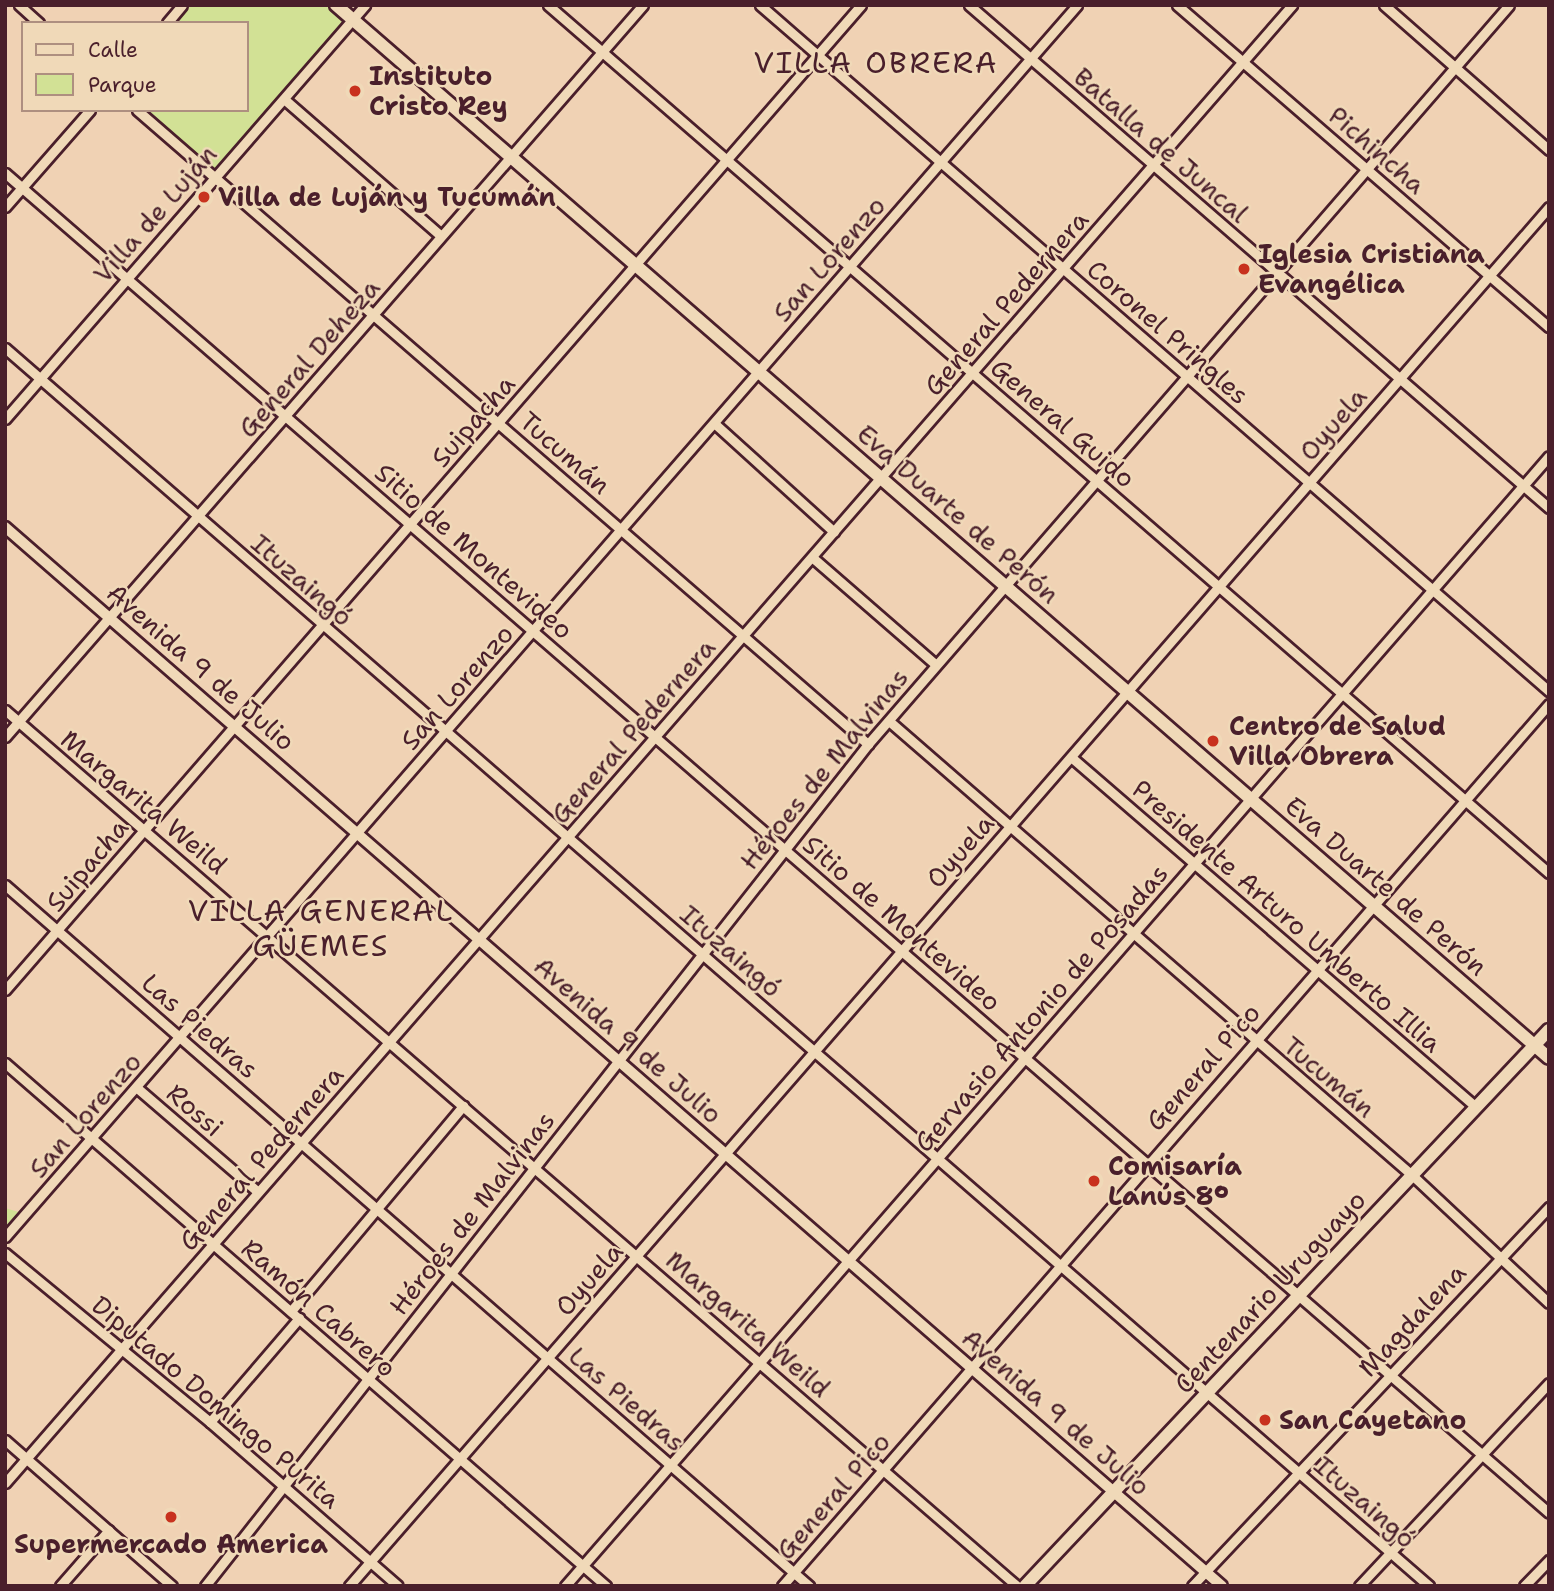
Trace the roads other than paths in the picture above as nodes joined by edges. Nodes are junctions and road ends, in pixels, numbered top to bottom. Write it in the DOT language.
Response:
graph roads {
  1 [pos="19,5"];
  2 [pos="182,5"];
  3 [pos="336,5"];
  4 [pos="365,5"];
  5 [pos="548,5"];
  6 [pos="643,5"];
  7 [pos="760,5"];
  8 [pos="861,5"];
  9 [pos="969,5"];
  10 [pos="1077,5"];
  11 [pos="1177,5"];
  12 [pos="1292,5"];
  13 [pos="1384,5"];
  14 [pos="1509,5"];
  15 [pos="353,18"];
  16 [pos="37,21"];
  17 [pos="169,21"];
  18 [pos="603,52"];
  19 [pos="818,55"];
  20 [pos="1030,59"];
  21 [pos="1243,62"];
  22 [pos="1454,67"];
  23 [pos="284,99"];
  24 [pos="88,112"];
  25 [pos="139,112"];
  26 [pos="1549,150"];
  27 [pos="512,157"];
  28 [pos="726,160"];
  29 [pos="941,163"];
  30 [pos="1153,166"];
  31 [pos="1366,169"];
  32 [pos="5,173"];
  33 [pos="215,178"];
  34 [pos="22,188"];
  35 [pos="5,207"];
  36 [pos="1549,207"];
  37 [pos="441,236"];
  38 [pos="635,264"];
  39 [pos="851,267"];
  40 [pos="1063,269"];
  41 [pos="1276,272"];
  42 [pos="1489,275"];
  43 [pos="125,280"];
  44 [pos="374,314"];
  45 [pos="1549,327"];
  46 [pos="5,348"];
  47 [pos="760,371"];
  48 [pos="974,374"];
  49 [pos="1186,376"];
  50 [pos="40,379"];
  51 [pos="1400,380"];
  52 [pos="287,415"];
  53 [pos="5,419"];
  54 [pos="499,423"];
  55 [pos="714,424"];
  56 [pos="1549,456"];
  57 [pos="882,477"];
  58 [pos="1097,480"];
  59 [pos="1309,483"];
  60 [pos="1524,485"];
  61 [pos="1549,508"];
  62 [pos="198,518"];
  63 [pos="411,524"];
  64 [pos="5,527"];
  65 [pos="621,530"];
  66 [pos="834,533"];
  67 [pos="813,558"];
  68 [pos="1005,585"];
  69 [pos="1219,587"];
  70 [pos="1431,589"];
  71 [pos="111,619"];
  72 [pos="323,625"];
  73 [pos="534,630"];
  74 [pos="744,637"];
  75 [pos="936,665"];
  76 [pos="1128,691"];
  77 [pos="1549,691"];
  78 [pos="1342,692"];
  79 [pos="1549,704"];
  80 [pos="5,710"];
  81 [pos="888,721"];
  82 [pos="18,722"];
  83 [pos="233,727"];
  84 [pos="446,731"];
  85 [pos="5,737"];
  86 [pos="655,738"];
  87 [pos="868,744"];
  88 [pos="1071,757"];
  89 [pos="1251,799"];
  90 [pos="1464,799"];
  91 [pos="1010,826"];
  92 [pos="145,829"];
  93 [pos="357,833"];
  94 [pos="568,837"];
  95 [pos="785,849"];
  96 [pos="1194,864"];
  97 [pos="1549,873"];
  98 [pos="6,887"];
  99 [pos="1374,904"];
  100 [pos="58,931"];
  101 [pos="1133,933"];
  102 [pos="269,936"];
  103 [pos="480,941"];
  104 [pos="900,951"];
  105 [pos="704,954"];
  106 [pos="1317,968"];
  107 [pos="5,990"];
  108 [pos="1549,1030"];
  109 [pos="180,1038"];
  110 [pos="1254,1041"];
  111 [pos="389,1042"];
  112 [pos="1535,1045"];
  113 [pos="814,1052"];
  114 [pos="1024,1058"];
  115 [pos="1549,1058"];
  116 [pos="618,1061"];
  117 [pos="5,1063"];
  118 [pos="136,1087"];
  119 [pos="463,1106"];
  120 [pos="1476,1107"];
  121 [pos="92,1137"];
  122 [pos="302,1143"];
  123 [pos="725,1154"];
  124 [pos="938,1158"];
  125 [pos="1146,1164"];
  126 [pos="534,1167"];
  127 [pos="1412,1175"];
  128 [pos="258,1192"];
  129 [pos="1549,1207"];
  130 [pos="377,1208"];
  131 [pos="5,1237"];
  132 [pos="214,1244"];
  133 [pos="5,1253"];
  134 [pos="636,1256"];
  135 [pos="1499,1258"];
  136 [pos="848,1262"];
  137 [pos="1060,1265"];
  138 [pos="451,1274"];
  139 [pos="1298,1296"];
  140 [pos="1549,1303"];
  141 [pos="290,1311"];
  142 [pos="299,1318"];
  143 [pos="123,1349"];
  144 [pos="549,1358"];
  145 [pos="760,1362"];
  146 [pos="972,1368"];
  147 [pos="1391,1375"];
  148 [pos="369,1379"];
  149 [pos="1549,1383"];
  150 [pos="1207,1393"];
  151 [pos="210,1422"];
  152 [pos="5,1440"];
  153 [pos="1482,1455"];
  154 [pos="27,1459"];
  155 [pos="461,1459"];
  156 [pos="670,1464"];
  157 [pos="883,1469"];
  158 [pos="1298,1472"];
  159 [pos="5,1483"];
  160 [pos="284,1485"];
  161 [pos="1114,1492"];
  162 [pos="1549,1513"];
  163 [pos="109,1530"];
  164 [pos="1391,1552"];
  165 [pos="1549,1560"];
  166 [pos="370,1562"];
  167 [pos="583,1566"];
  168 [pos="793,1572"];
  169 [pos="1205,1572"];
  170 [pos="60,1586"];
  171 [pos="172,1586"];
  172 [pos="205,1586"];
  173 [pos="349,1586"];
  174 [pos="398,1586"];
  175 [pos="565,1586"];
  176 [pos="606,1586"];
  177 [pos="782,1586"];
  178 [pos="809,1586"];
  179 [pos="1017,1586"];
  180 [pos="1025,1586"];
  181 [pos="1192,1586"];
  182 [pos="1222,1586"];
  183 [pos="1359,1586"];
  184 [pos="1429,1586"];
  185 [pos="1524,1586"];
  1 -- 16 [label="street"];
  2 -- 17 [label="street"];
  3 -- 15 [label="main road, Eva Duarte de Perón"];
  4 -- 15 [label="street, Villa de Luján"];
  5 -- 18 [label="street, General Guido"];
  6 -- 18 [label="street, General Deheza"];
  7 -- 19 [label="street, Coronel Pringles"];
  8 -- 19 [label="street, Suipacha"];
  9 -- 20 [label="street, Batalla de Juncal"];
  10 -- 20 [label="street, San Lorenzo"];
  11 -- 21 [label="street, Pichincha"];
  12 -- 21 [label="street, General Pedernera"];
  13 -- 22 [label="street"];
  14 -- 22 [label="street, Héroes de Malvinas"];
  15 -- 23 [label="street, Villa de Luján"];
  15 -- 27 [label="main road, Eva Duarte de Perón"];
  18 -- 27 [label="street, General Deheza"];
  18 -- 28 [label="street, General Guido"];
  19 -- 28 [label="street, Suipacha"];
  19 -- 29 [label="street, Coronel Pringles"];
  20 -- 29 [label="street, San Lorenzo"];
  20 -- 30 [label="street, Batalla de Juncal"];
  21 -- 30 [label="street, General Pedernera"];
  21 -- 31 [label="street, Pichincha"];
  22 -- 26 [label="street"];
  22 -- 31 [label="street, Héroes de Malvinas"];
  23 -- 33 [label="street, Villa de Luján"];
  23 -- 37 [label="street"];
  24 -- 34 [label="street"];
  25 -- 33 [label="street, Tucumán"];
  27 -- 37 [label="street, General Deheza"];
  27 -- 38 [label="main road, Eva Duarte de Perón"];
  28 -- 38 [label="street, Suipacha"];
  28 -- 39 [label="street, General Guido"];
  29 -- 39 [label="street, San Lorenzo"];
  29 -- 40 [label="street, Coronel Pringles"];
  30 -- 40 [label="street, General Pedernera"];
  30 -- 41 [label="street, Batalla de Juncal"];
  31 -- 41 [label="street, Héroes de Malvinas"];
  31 -- 42 [label="street, Pichincha"];
  32 -- 34 [label="street, Sitio de Montevideo"];
  33 -- 43 [label="street, Villa de Luján"];
  33 -- 44 [label="street, Tucumán"];
  34 -- 35 [label="street"];
  34 -- 43 [label="street, Sitio de Montevideo"];
  36 -- 42 [label="street, Oyuela"];
  37 -- 44 [label="street, General Deheza"];
  38 -- 47 [label="main road, Eva Duarte de Perón"];
  38 -- 54 [label="street, Suipacha"];
  39 -- 47 [label="street, San Lorenzo"];
  39 -- 48 [label="street, General Guido"];
  40 -- 48 [label="street, General Pedernera"];
  40 -- 49 [label="street, Coronel Pringles"];
  41 -- 49 [label="street, Héroes de Malvinas"];
  41 -- 51 [label="street, Batalla de Juncal"];
  42 -- 45 [label="street, Pichincha"];
  42 -- 51 [label="street, Oyuela"];
  43 -- 50 [label="street, Villa de Luján"];
  43 -- 52 [label="street, Sitio de Montevideo"];
  44 -- 52 [label="street, General Deheza"];
  44 -- 54 [label="street, Tucumán"];
  46 -- 50 [label="street, Ituzaingó"];
  47 -- 55 [label="street, San Lorenzo"];
  47 -- 57 [label="main road, Eva Duarte de Perón"];
  48 -- 57 [label="street, General Pedernera"];
  48 -- 58 [label="street, General Guido"];
  49 -- 58 [label="street, Héroes de Malvinas"];
  49 -- 59 [label="street, Coronel Pringles"];
  50 -- 53 [label="street, Villa de Luján"];
  50 -- 62 [label="street, Ituzaingó"];
  51 -- 59 [label="street, Oyuela"];
  51 -- 60 [label="street, Batalla de Juncal"];
  52 -- 62 [label="street, General Deheza"];
  52 -- 63 [label="street, Sitio de Montevideo"];
  54 -- 63 [label="street, Suipacha"];
  54 -- 65 [label="street, Tucumán"];
  55 -- 65 [label="street, San Lorenzo"];
  55 -- 66 [label="street"];
  56 -- 60 [label="street, Gervasio Antonio de Posadas"];
  57 -- 66 [label="street, General Pedernera"];
  57 -- 68 [label="main road, Eva Duarte de Perón"];
  58 -- 68 [label="street, Héroes de Malvinas"];
  58 -- 69 [label="street, General Guido"];
  59 -- 69 [label="street, Oyuela"];
  59 -- 70 [label="street, Coronel Pringles"];
  60 -- 61 [label="street, Batalla de Juncal"];
  60 -- 70 [label="street, Gervasio Antonio de Posadas"];
  62 -- 71 [label="street, General Deheza"];
  62 -- 72 [label="street, Ituzaingó"];
  63 -- 72 [label="street, Suipacha"];
  63 -- 73 [label="street, Sitio de Montevideo"];
  64 -- 71 [label="street, Avenida 9 de Julio"];
  65 -- 73 [label="street, San Lorenzo"];
  65 -- 74 [label="street, Tucumán"];
  66 -- 67 [label="street, General Pedernera"];
  67 -- 74 [label="street, General Pedernera"];
  67 -- 75 [label="street"];
  68 -- 75 [label="street, Héroes de Malvinas"];
  68 -- 76 [label="main road, Eva Duarte de Perón"];
  69 -- 76 [label="street, Oyuela"];
  69 -- 78 [label="street, General Guido"];
  70 -- 77 [label="street, Coronel Pringles"];
  70 -- 78 [label="street, Gervasio Antonio de Posadas"];
  71 -- 82 [label="street, General Deheza"];
  71 -- 83 [label="street, Avenida 9 de Julio"];
  72 -- 83 [label="street, Suipacha"];
  72 -- 84 [label="street, Ituzaingó"];
  73 -- 84 [label="street, San Lorenzo"];
  73 -- 86 [label="street, Sitio de Montevideo"];
  74 -- 86 [label="street, General Pedernera"];
  74 -- 87 [label="street, Tucumán"];
  75 -- 81 [label="street, Héroes de Malvinas"];
  76 -- 88 [label="street, Oyuela"];
  76 -- 89 [label="main road, Eva Duarte de Perón"];
  78 -- 89 [label="street, Gervasio Antonio de Posadas"];
  78 -- 90 [label="street, General Guido"];
  79 -- 90 [label="street, General Pico"];
  80 -- 82 [label="street, Margarita Weild"];
  81 -- 87 [label="street, Héroes de Malvinas"];
  81 -- 91 [label="street, Tucumán"];
  82 -- 85 [label="street, General Deheza"];
  82 -- 92 [label="street, Margarita Weild"];
  83 -- 92 [label="street, Suipacha"];
  83 -- 93 [label="street, Avenida 9 de Julio"];
  84 -- 93 [label="street, San Lorenzo"];
  84 -- 94 [label="street, Ituzaingó"];
  86 -- 94 [label="street, General Pedernera"];
  86 -- 95 [label="street, Sitio de Montevideo"];
  87 -- 95 [label="street, Héroes de Malvinas"];
  88 -- 91 [label="street, Oyuela"];
  88 -- 96 [label="street, Presidente Arturo Umberto Illia"];
  89 -- 96 [label="street, Gervasio Antonio de Posadas"];
  89 -- 99 [label="main road, Eva Duarte de Perón"];
  90 -- 97 [label="street, General Guido"];
  90 -- 99 [label="street, General Pico"];
  91 -- 101 [label="street, Tucumán"];
  91 -- 104 [label="street, Oyuela"];
  92 -- 100 [label="street, Suipacha"];
  92 -- 102 [label="street, Margarita Weild"];
  93 -- 102 [label="street, San Lorenzo"];
  93 -- 103 [label="street, Avenida 9 de Julio"];
  94 -- 103 [label="street, General Pedernera"];
  94 -- 105 [label="street, Ituzaingó"];
  95 -- 104 [label="street, Sitio de Montevideo"];
  95 -- 105 [label="street, Héroes de Malvinas"];
  96 -- 101 [label="street, Gervasio Antonio de Posadas"];
  96 -- 106 [label="street, Presidente Arturo Umberto Illia"];
  98 -- 100 [label="street, Las Piedras"];
  99 -- 106 [label="street, General Pico"];
  99 -- 112 [label="main road, Eva Duarte de Perón"];
  100 -- 107 [label="street, Suipacha"];
  100 -- 109 [label="street, Las Piedras"];
  101 -- 110 [label="street, Tucumán"];
  101 -- 114 [label="street, Gervasio Antonio de Posadas"];
  102 -- 109 [label="street, San Lorenzo"];
  102 -- 111 [label="street, Margarita Weild"];
  103 -- 111 [label="street, General Pedernera"];
  103 -- 116 [label="street, Avenida 9 de Julio"];
  104 -- 113 [label="street, Oyuela"];
  104 -- 114 [label="street, Sitio de Montevideo"];
  105 -- 113 [label="street, Ituzaingó"];
  105 -- 116 [label="street, Héroes de Malvinas"];
  106 -- 110 [label="street, General Pico"];
  106 -- 120 [label="street, Presidente Arturo Umberto Illia"];
  108 -- 112 [label="main road, Centenario Uruguayo"];
  109 -- 118 [label="street, San Lorenzo"];
  109 -- 122 [label="street, Las Piedras"];
  110 -- 125 [label="street, General Pico"];
  110 -- 127 [label="street, Tucumán"];
  111 -- 119 [label="street, Margarita Weild"];
  111 -- 122 [label="street, General Pedernera"];
  112 -- 115 [label="main road, Eva Duarte de Perón"];
  112 -- 120 [label="main road, Centenario Uruguayo"];
  113 -- 123 [label="street, Oyuela"];
  113 -- 124 [label="street, Ituzaingó"];
  114 -- 124 [label="street, Gervasio Antonio de Posadas"];
  114 -- 125 [label="street, Sitio de Montevideo"];
  116 -- 123 [label="street, Avenida 9 de Julio"];
  116 -- 126 [label="street, Héroes de Malvinas"];
  117 -- 121 [label="street, Ramón Cabrero"];
  118 -- 121 [label="street, San Lorenzo"];
  118 -- 128 [label="street, Rossi"];
  119 -- 126 [label="street, Margarita Weild"];
  119 -- 130 [label="street"];
  120 -- 127 [label="main road, Centenario Uruguayo"];
  121 -- 131 [label="street, San Lorenzo"];
  121 -- 132 [label="street, Ramón Cabrero"];
  122 -- 128 [label="street, General Pedernera"];
  122 -- 130 [label="street, Las Piedras"];
  123 -- 134 [label="street, Oyuela"];
  123 -- 136 [label="street, Avenida 9 de Julio"];
  124 -- 136 [label="street, Gervasio Antonio de Posadas"];
  124 -- 137 [label="street, Ituzaingó"];
  125 -- 137 [label="street, General Pico"];
  125 -- 139 [label="street, Sitio de Montevideo"];
  126 -- 134 [label="street, Margarita Weild"];
  126 -- 138 [label="street, Héroes de Malvinas"];
  127 -- 135 [label="street, Tucumán"];
  127 -- 139 [label="main road, Centenario Uruguayo"];
  128 -- 132 [label="street, General Pedernera"];
  129 -- 135 [label="street, Magdalena"];
  130 -- 138 [label="street, Las Piedras"];
  130 -- 141 [label="street"];
  132 -- 141 [label="street, Ramón Cabrero"];
  132 -- 143 [label="street, General Pedernera"];
  133 -- 143 [label="street, Diputado Domingo Purita"];
  134 -- 144 [label="street, Oyuela"];
  134 -- 145 [label="street, Margarita Weild"];
  135 -- 140 [label="street, Tucumán"];
  135 -- 147 [label="street, Magdalena"];
  136 -- 145 [label="street, Gervasio Antonio de Posadas"];
  136 -- 146 [label="street, Avenida 9 de Julio"];
  137 -- 146 [label="street, General Pico"];
  137 -- 150 [label="street, Ituzaingó"];
  138 -- 144 [label="street, Las Piedras"];
  138 -- 148 [label="street, Héroes de Malvinas"];
  139 -- 147 [label="street, Sitio de Montevideo"];
  139 -- 150 [label="main road, Centenario Uruguayo"];
  141 -- 142 [label="street, Ramón Cabrero"];
  142 -- 148 [label="street, Ramón Cabrero"];
  142 -- 151 [label="street"];
  143 -- 151 [label="street, Diputado Domingo Purita"];
  143 -- 154 [label="street, General Pedernera"];
  144 -- 155 [label="street, Oyuela"];
  144 -- 156 [label="street, Las Piedras"];
  145 -- 156 [label="street, Gervasio Antonio de Posadas"];
  145 -- 157 [label="street, Margarita Weild"];
  146 -- 157 [label="street, General Pico"];
  146 -- 161 [label="street, Avenida 9 de Julio"];
  147 -- 153 [label="street, Sitio de Montevideo"];
  147 -- 158 [label="street, Magdalena"];
  148 -- 155 [label="street, Ramón Cabrero"];
  148 -- 160 [label="street, Héroes de Malvinas"];
  149 -- 153 [label="street"];
  150 -- 158 [label="street, Ituzaingó"];
  150 -- 161 [label="main road, Centenario Uruguayo"];
  151 -- 160 [label="street, Diputado Domingo Purita"];
  152 -- 154 [label="street"];
  153 -- 162 [label="street, Sitio de Montevideo"];
  153 -- 164 [label="street"];
  154 -- 159 [label="street, General Pedernera"];
  154 -- 163 [label="street"];
  155 -- 166 [label="street, Oyuela"];
  155 -- 167 [label="street, Ramón Cabrero"];
  156 -- 167 [label="street, Gervasio Antonio de Posadas"];
  156 -- 168 [label="street, Las Piedras"];
  157 -- 168 [label="street, General Pico"];
  157 -- 179 [label="street, Margarita Weild"];
  158 -- 164 [label="street, Ituzaingó"];
  158 -- 169 [label="street, Magdalena"];
  160 -- 166 [label="street, Diputado Domingo Purita"];
  160 -- 172 [label="street, Héroes de Malvinas"];
  161 -- 169 [label="street, Avenida 9 de Julio"];
  161 -- 180 [label="main road, Centenario Uruguayo"];
  163 -- 170 [label="street"];
  163 -- 171 [label="street"];
  164 -- 183 [label="street"];
  164 -- 184 [label="street, Ituzaingó"];
  165 -- 185 [label="street"];
  166 -- 173 [label="street, Oyuela"];
  166 -- 174 [label="street, Diputado Domingo Purita"];
  167 -- 175 [label="street, Gervasio Antonio de Posadas"];
  167 -- 176 [label="street, Ramón Cabrero"];
  168 -- 177 [label="street, General Pico"];
  168 -- 178 [label="street, Las Piedras"];
  169 -- 181 [label="street, Magdalena"];
  169 -- 182 [label="street, Avenida 9 de Julio"];
}
